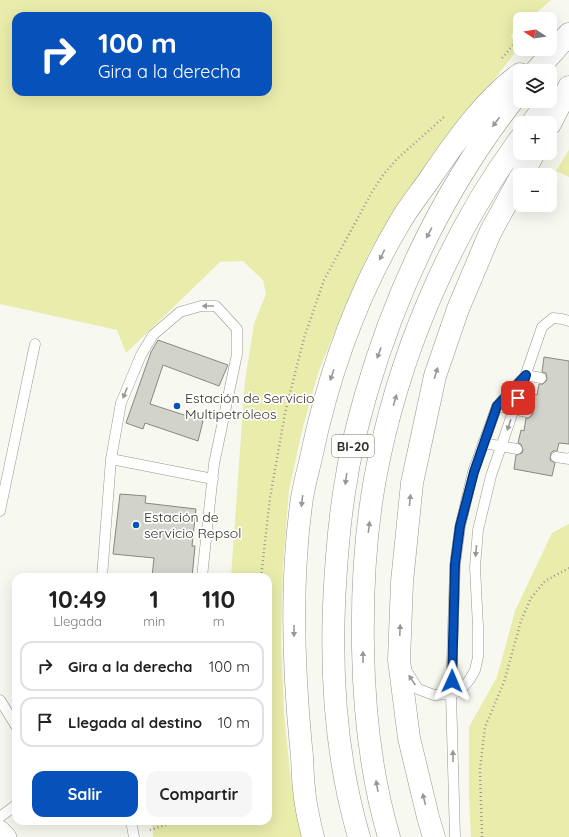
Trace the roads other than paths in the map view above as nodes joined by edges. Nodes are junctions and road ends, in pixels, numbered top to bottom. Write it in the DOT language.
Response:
graph roads {
  1 [pos="563,41"];
  2 [pos="534,64"];
  3 [pos="542,64"];
  4 [pos="569,78"];
  5 [pos="513,79"];
  6 [pos="569,87"];
  7 [pos="557,91"];
  8 [pos="513,100"];
  9 [pos="554,116"];
  10 [pos="513,149"];
  11 [pos="513,191"];
  12 [pos="569,322"];
  13 [pos="35,344"];
  14 [pos="526,375"];
  15 [pos="541,378"];
  16 [pos="497,406"];
  17 [pos="514,410"];
  18 [pos="527,412"];
  19 [pos="483,443"];
  20 [pos="501,447"];
  21 [pos="517,449"];
  22 [pos="556,457"];
  23 [pos="569,458"];
  24 [pos="111,459"];
  25 [pos="213,479"];
  26 [pos="0,511"];
  27 [pos="102,573"];
  28 [pos="202,573"];
  29 [pos="399,660"];
  30 [pos="451,694"];
  31 [pos="0,700"];
  32 [pos="12,720"];
  33 [pos="302,749"];
  34 [pos="12,808"];
  35 [pos="0,817"];
  36 [pos="132,825"];
  37 [pos="0,830"];
  38 [pos="7,837"];
  39 [pos="134,837"];
  40 [pos="313,837"];
  41 [pos="324,837"];
  42 [pos="359,837"];
  43 [pos="390,837"];
  44 [pos="434,837"];
  45 [pos="455,837"];
  1 -- 2 [label="highway"];
  1 -- 3 [label="highway"];
  4 -- 7 [label="highway"];
  5 -- 33 [label="highway, one-way"];
  6 -- 9 [label="highway"];
  8 -- 42 [label="highway, BI-20, one-way"];
  43 -- 10 [label="highway, BI-20, one-way"];
  29 -- 11 [label="highway, one-way"];
  12 -- 14 [label="lane"];
  13 -- 26 [label="lane"];
  14 -- 15 [label="lane"];
  14 -- 16 [label="lane"];
  14 -- 17 [label="lane"];
  16 -- 17 [label="lane"];
  16 -- 19 [label="lane"];
  17 -- 18 [label="lane"];
  17 -- 20 [label="lane, one-way"];
  19 -- 20 [label="lane"];
  19 -- 30 [label="lane"];
  20 -- 21 [label="lane"];
  20 -- 30 [label="lane, one-way"];
  22 -- 23 [label="lane"];
  24 -- 25 [label="lane"];
  25 -- 24 [label="lane, one-way"];
  24 -- 27 [label="lane"];
  25 -- 28 [label="lane"];
  30 -- 29 [label="lane, one-way"];
  44 -- 29 [label="highway, one-way"];
  45 -- 30 [label="lane, one-way"];
  31 -- 32 [label="lane"];
  33 -- 40 [label="highway"];
  33 -- 41 [label="highway"];
  34 -- 35 [label="lane"];
  36 -- 39 [label="lane"];
  37 -- 38 [label="street"];
}
